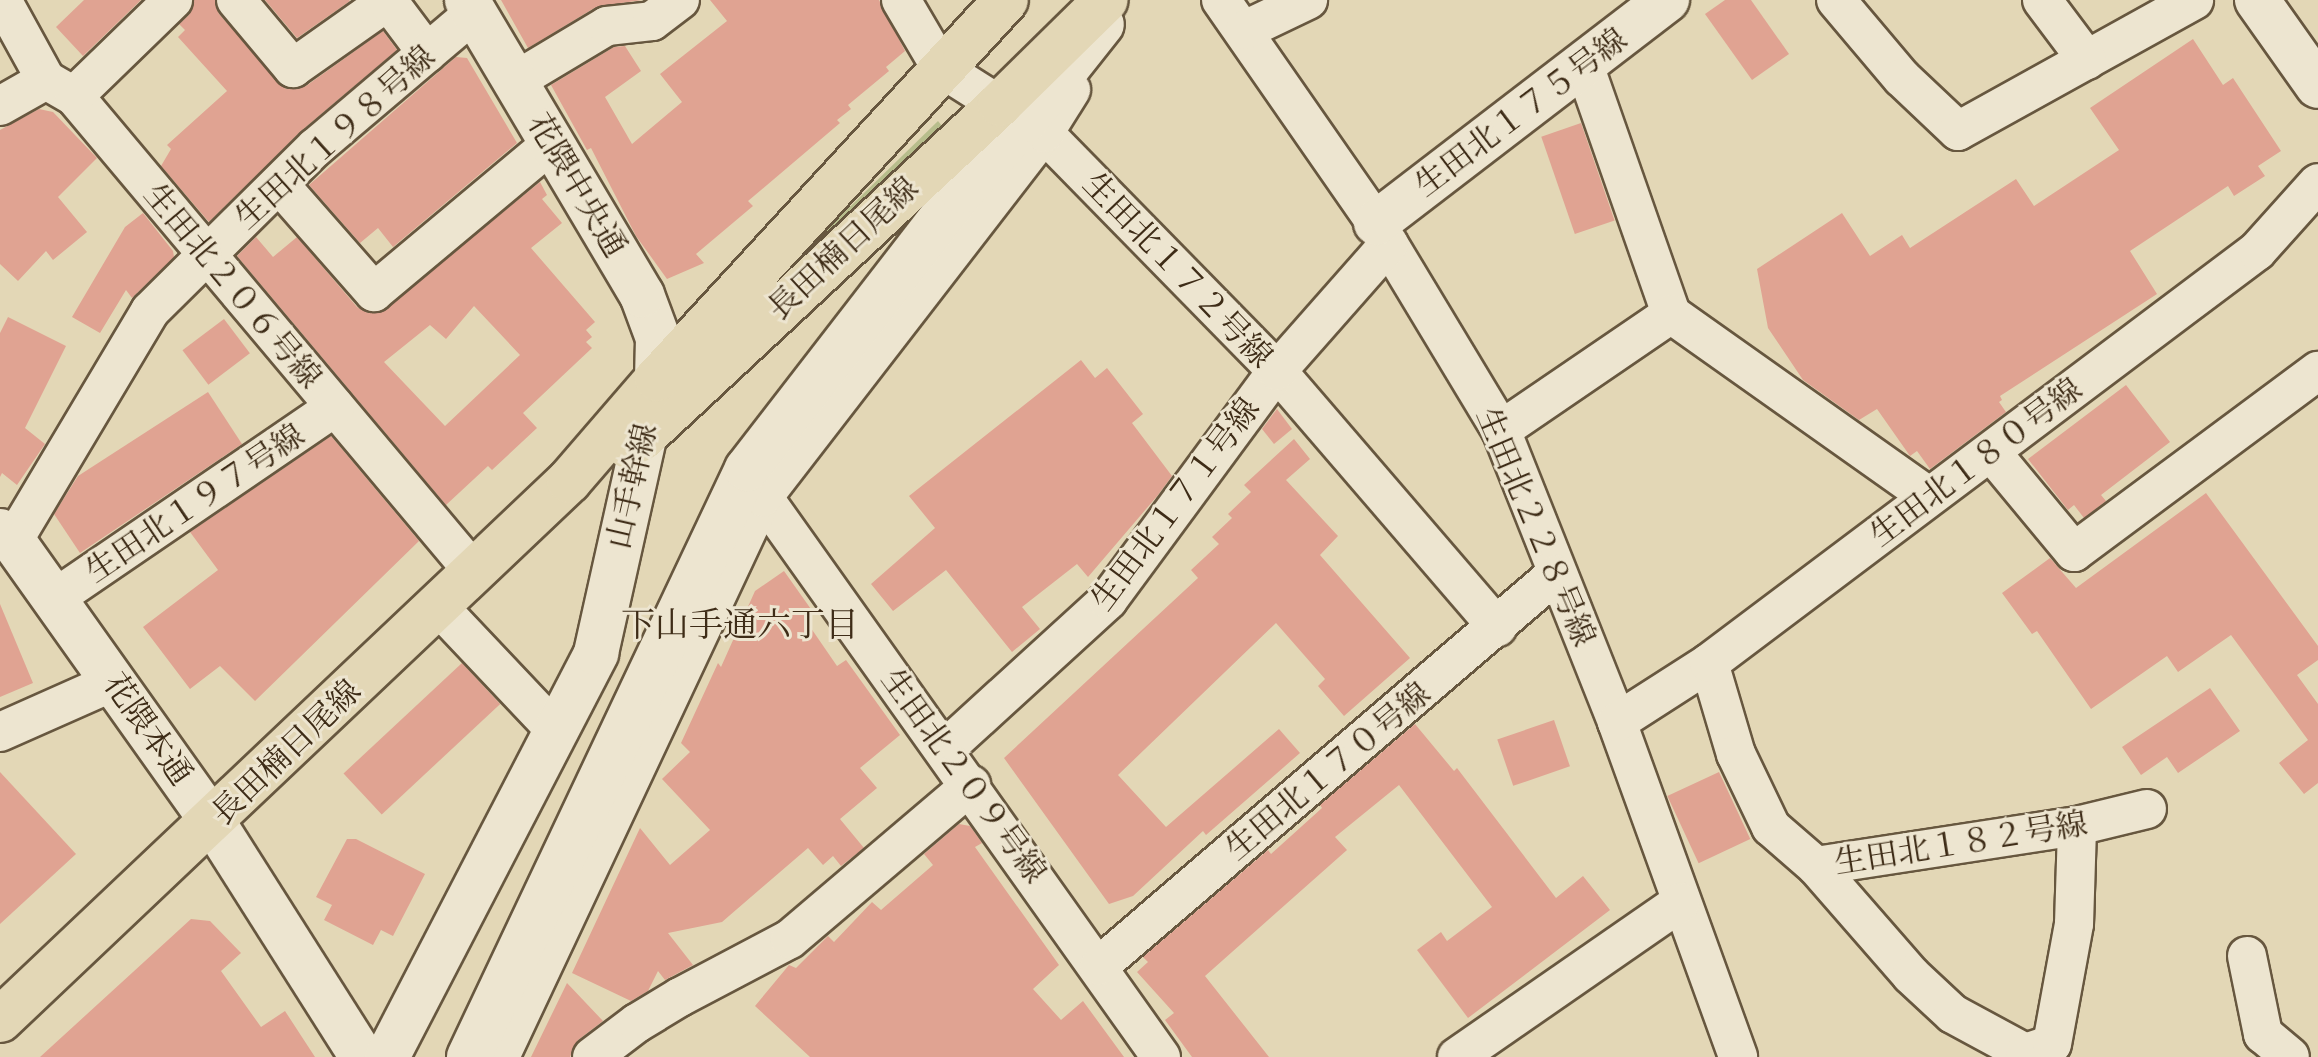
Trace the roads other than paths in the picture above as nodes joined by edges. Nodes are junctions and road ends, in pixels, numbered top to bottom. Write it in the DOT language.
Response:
graph roads {
  1 [pos="173,0"];
  2 [pos="236,0"];
  3 [pos="680,0"];
  4 [pos="901,0"];
  5 [pos="1006,0"];
  6 [pos="1106,0"];
  7 [pos="1120,0"];
  8 [pos="1129,0"];
  9 [pos="1221,0"];
  10 [pos="1308,0"];
  11 [pos="1836,0"];
  12 [pos="2042,0"];
  13 [pos="2194,0"];
  14 [pos="2257,0"];
  15 [pos="14,4"];
  16 [pos="1655,4"];
  17 [pos="471,6"];
  18 [pos="1245,30"];
  19 [pos="427,53"];
  20 [pos="2087,60"];
  21 [pos="1584,65"];
  22 [pos="941,68"];
  23 [pos="515,81"];
  24 [pos="2318,86"];
  25 [pos="60,88"];
  26 [pos="0,106"];
  27 [pos="1023,119"];
  28 [pos="552,143"];
  29 [pos="2318,183"];
  30 [pos="279,184"];
  31 [pos="1382,233"];
  32 [pos="207,255"];
  33 [pos="1671,314"];
  34 [pos="1277,371"];
  35 [pos="2318,371"];
  36 [pos="657,379"];
  37 [pos="335,407"];
  38 [pos="1501,430"];
  39 [pos="642,438"];
  40 [pos="1991,452"];
  41 [pos="569,481"];
  42 [pos="1928,496"];
  43 [pos="763,497"];
  44 [pos="7,536"];
  45 [pos="473,571"];
  46 [pos="1556,574"];
  47 [pos="55,598"];
  48 [pos="437,605"];
  49 [pos="1497,627"];
  50 [pos="1709,663"];
  51 [pos="115,681"];
  52 [pos="1617,722"];
  53 [pos="556,731"];
  54 [pos="0,732"];
  55 [pos="945,749"];
  56 [pos="971,785"];
  57 [pos="2147,809"];
  58 [pos="213,822"];
  59 [pos="2077,826"];
  60 [pos="1816,866"];
  61 [pos="1681,902"];
  62 [pos="2247,956"];
  63 [pos="1099,966"];
  64 [pos="0,1020"];
  65 [pos="2025,1055"];
  66 [pos="362,1057"];
  67 [pos="387,1057"];
  68 [pos="469,1057"];
  69 [pos="500,1057"];
  70 [pos="592,1057"];
  71 [pos="1161,1057"];
  72 [pos="1457,1057"];
  73 [pos="1738,1057"];
  74 [pos="2290,1057"];
  1 -- 25 [label="street"];
  2 -- 19 [label="street"];
  3 -- 23 [label="street"];
  4 -- 22 [label="street"];
  5 -- 22 [label="main road, 山手幹線"];
  6 -- 27 [label="main road, 長田楠日尾線"];
  7 -- 27 [label="street"];
  8 -- 27 [label="street"];
  9 -- 18 [label="street, 生田北２２８号線"];
  10 -- 18 [label="street"];
  11 -- 20 [label="street"];
  12 -- 20 [label="street"];
  13 -- 20 [label="street"];
  14 -- 24 [label="street"];
  15 -- 25 [label="street, 生田北２０６号線"];
  16 -- 21 [label="street, 生田北１７５号線"];
  17 -- 19 [label="street, 生田北１９８号線"];
  17 -- 23 [label="street, 花隈中央通"];
  18 -- 31 [label="street, 生田北２２８号線"];
  19 -- 30 [label="street, 生田北１９８号線"];
  21 -- 31 [label="street, 生田北１７５号線"];
  21 -- 33 [label="street"];
  22 -- 27 [label="street, 生田北１７２号線"];
  22 -- 36 [label="main road, 山手幹線"];
  23 -- 28 [label="street, 花隈中央通"];
  25 -- 26 [label="street"];
  25 -- 32 [label="street, 生田北２０６号線"];
  27 -- 34 [label="street, 生田北１７２号線"];
  27 -- 39 [label="main road, 長田楠日尾線"];
  27 -- 43 [label="street"];
  27 -- 68 [label="street"];
  28 -- 30 [label="street"];
  28 -- 36 [label="street, 花隈中央通"];
  29 -- 40 [label="street, 生田北１８０号線"];
  30 -- 32 [label="street, 生田北１９８号線"];
  31 -- 34 [label="street, 生田北１７１号線"];
  31 -- 38 [label="street, 生田北２２８号線"];
  32 -- 37 [label="street, 生田北２０６号線"];
  32 -- 44 [label="street, 生田北１９８号線"];
  33 -- 38 [label="street"];
  33 -- 42 [label="street"];
  34 -- 49 [label="street, 生田北１７２号線"];
  34 -- 55 [label="street, 生田北１７１号線"];
  35 -- 40 [label="street"];
  36 -- 39 [label="street, 山手幹線"];
  36 -- 41 [label="main road, 長田楠日尾線"];
  37 -- 45 [label="street, 生田北２０６号線"];
  37 -- 47 [label="street, 生田北１９７号線"];
  38 -- 46 [label="street, 生田北２２８号線"];
  39 -- 41 [label="main road, 長田楠日尾線"];
  39 -- 53 [label="street, 山手幹線"];
  40 -- 42 [label="street, 生田北１８０号線"];
  41 -- 45 [label="main road, 長田楠日尾線"];
  42 -- 50 [label="street, 生田北１８０号線"];
  43 -- 55 [label="street, 生田北２０９号線"];
  43 -- 69 [label="street"];
  44 -- 47 [label="street, 花隈本通"];
  45 -- 48 [label="main road, 長田楠日尾線"];
  46 -- 49 [label="street, 生田北１７０号線"];
  46 -- 52 [label="street, 生田北２２８号線"];
  47 -- 51 [label="street, 花隈本通"];
  48 -- 53 [label="street"];
  48 -- 58 [label="main road, 長田楠日尾線"];
  49 -- 63 [label="street, 生田北１７０号線"];
  50 -- 52 [label="street, 生田北１８０号線"];
  50 -- 60 [label="street, 生田北１８２号線"];
  51 -- 54 [label="street"];
  51 -- 58 [label="street, 花隈本通"];
  52 -- 61 [label="street, 生田北２２８号線"];
  53 -- 67 [label="street, 山手幹線"];
  55 -- 56 [label="street, 生田北２０９号線"];
  56 -- 63 [label="street, 生田北２０９号線"];
  56 -- 70 [label="street"];
  57 -- 59 [label="street, 生田北１８２号線"];
  58 -- 64 [label="main road, 長田楠日尾線"];
  58 -- 66 [label="street, 花隈本通"];
  59 -- 60 [label="street, 生田北１８２号線"];
  59 -- 65 [label="street"];
  60 -- 65 [label="street"];
  61 -- 72 [label="street"];
  61 -- 73 [label="street, 生田北２２８号線"];
  62 -- 74 [label="street"];
  63 -- 71 [label="street, 生田北２０９号線"];
}
